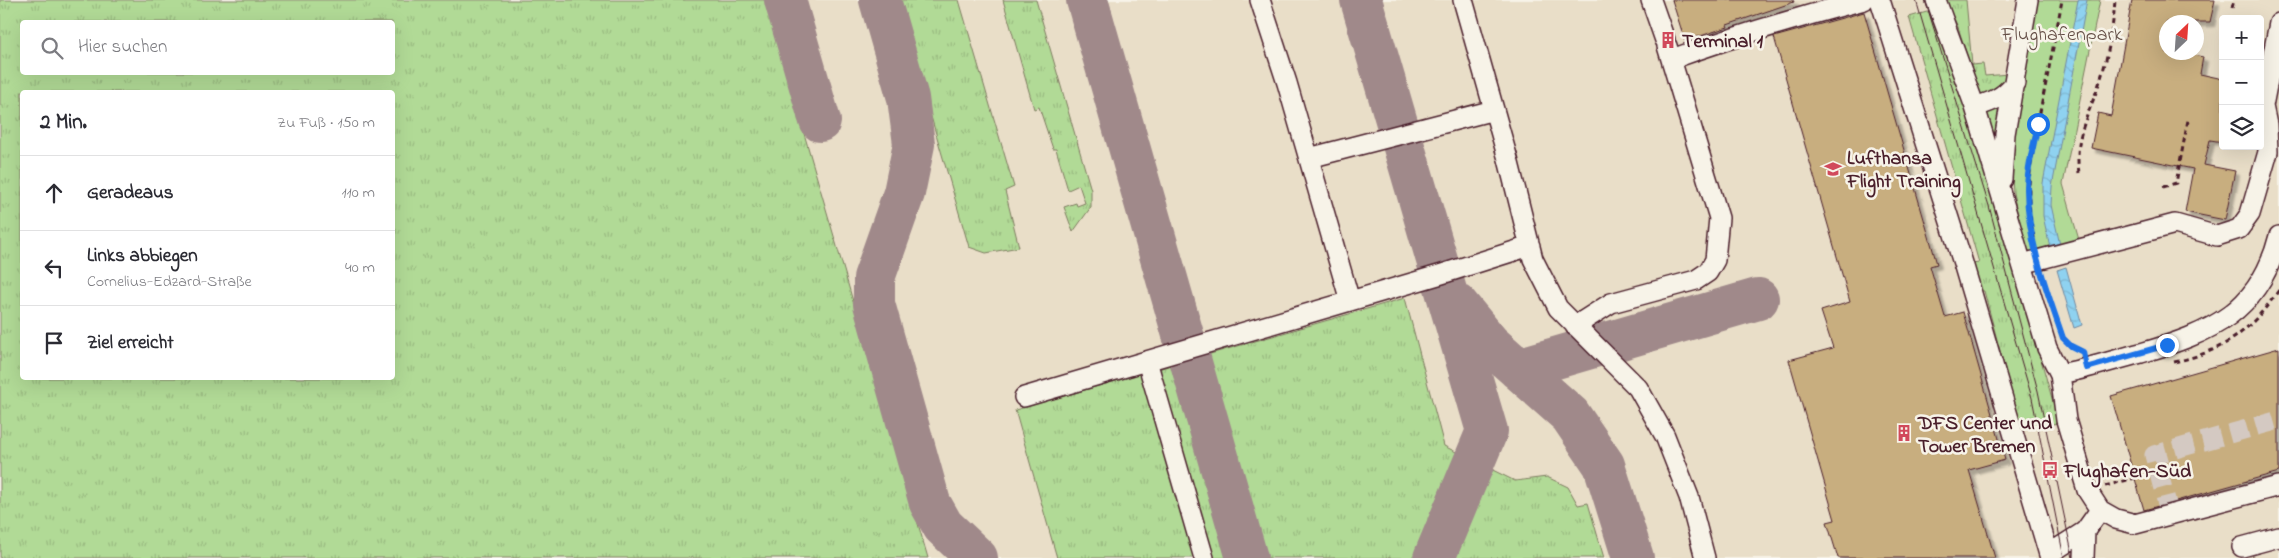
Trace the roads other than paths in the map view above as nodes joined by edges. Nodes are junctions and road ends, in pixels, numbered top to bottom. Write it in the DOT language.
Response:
graph roads {
  1 [pos="1260,0"];
  2 [pos="1463,0"];
  3 [pos="1652,0"];
  4 [pos="1864,0"];
  5 [pos="1880,0"];
  6 [pos="1936,0"];
  7 [pos="2028,0"];
  8 [pos="2279,24"];
  9 [pos="1668,48"];
  10 [pos="2015,83"];
  11 [pos="1975,107"];
  12 [pos="1494,110"];
  13 [pos="1309,158"];
  14 [pos="2003,198"];
  15 [pos="2279,236"];
  16 [pos="1530,246"];
  17 [pos="2031,262"];
  18 [pos="1350,301"];
  19 [pos="1575,326"];
  20 [pos="1147,361"];
  21 [pos="2060,374"];
  22 [pos="1024,397"];
  23 [pos="2279,486"];
  24 [pos="2100,510"];
  25 [pos="2085,531"];
  26 [pos="2279,537"];
  27 [pos="2242,547"];
  28 [pos="2050,556"];
  29 [pos="1204,558"];
  30 [pos="1705,558"];
  31 [pos="2084,558"];
  1 -- 13 [label="street"];
  2 -- 12 [label="street"];
  3 -- 9 [label="street"];
  4 -- 9 [label="street"];
  5 -- 28 [label="street"];
  6 -- 11 [label="street"];
  7 -- 10 [label="street"];
  8 -- 17 [label="street"];
  9 -- 19 [label="street"];
  10 -- 11 [label="street"];
  10 -- 14 [label="street"];
  11 -- 14 [label="street"];
  12 -- 13 [label="street"];
  12 -- 16 [label="street"];
  13 -- 18 [label="street"];
  14 -- 17 [label="street"];
  15 -- 21 [label="street"];
  16 -- 18 [label="street"];
  16 -- 19 [label="street"];
  17 -- 21 [label="street"];
  18 -- 20 [label="street"];
  19 -- 30 [label="street"];
  20 -- 22 [label="street"];
  20 -- 29 [label="street"];
  21 -- 24 [label="street"];
  23 -- 24 [label="street"];
  24 -- 25 [label="street"];
  25 -- 28 [label="street"];
  25 -- 31 [label="street"];
  26 -- 27 [label="street"];
}
